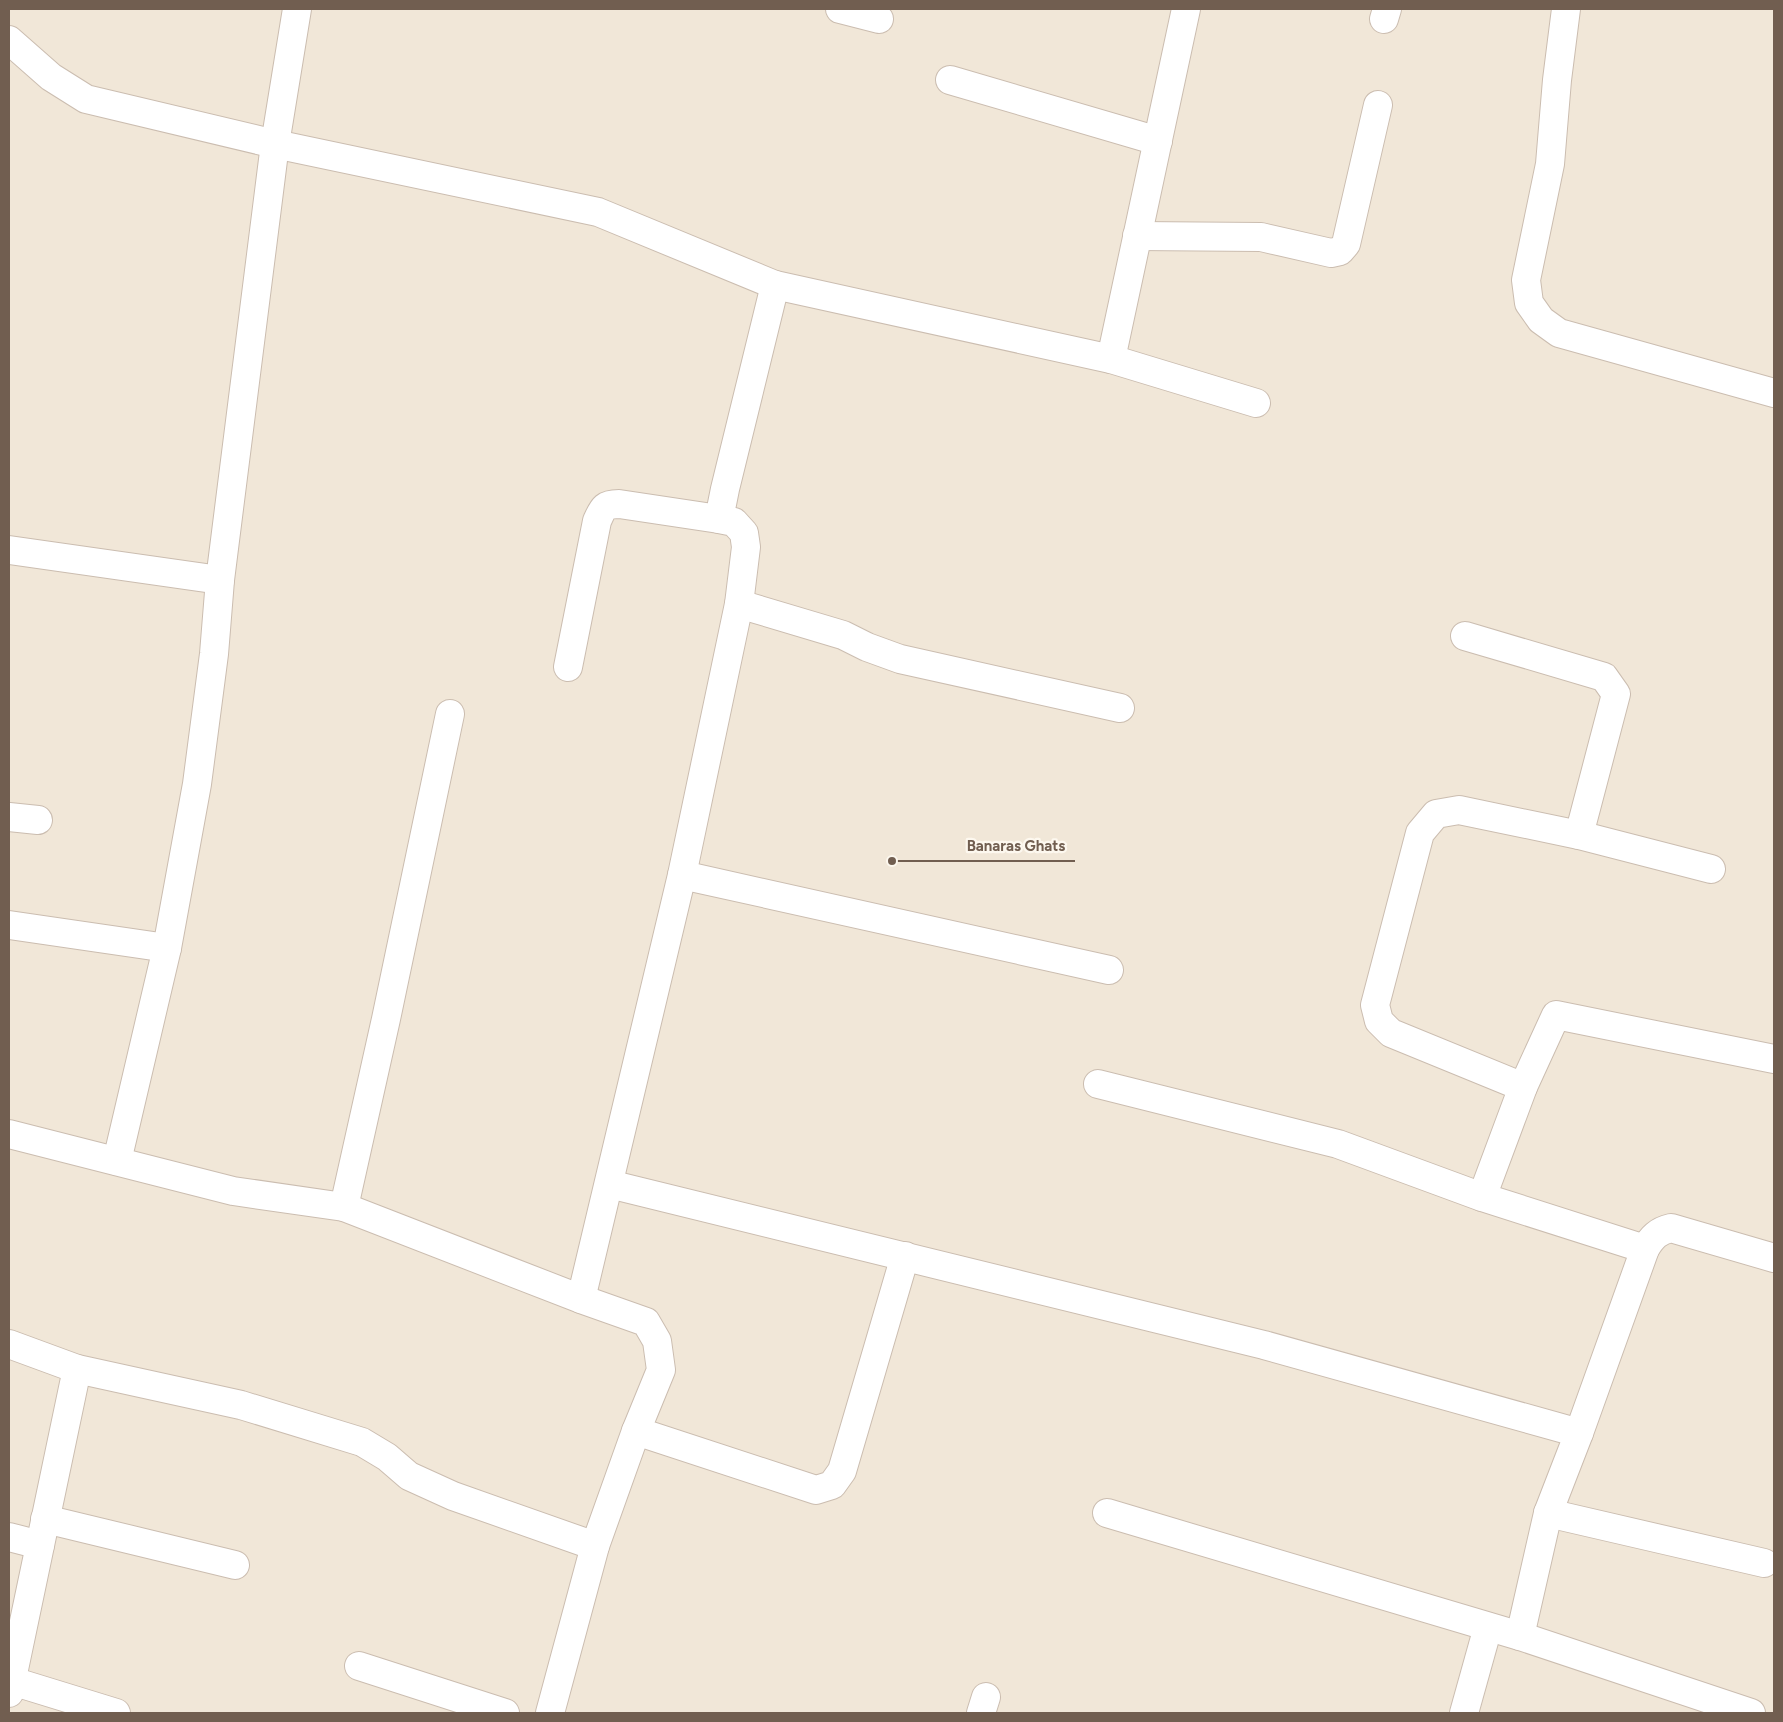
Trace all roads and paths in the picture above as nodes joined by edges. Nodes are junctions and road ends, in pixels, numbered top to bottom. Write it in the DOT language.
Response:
graph roads {
  1 [pos="297,9"];
  2 [pos="840,9"];
  3 [pos="1186,9"];
  4 [pos="1566,9"];
  5 [pos="879,19"];
  6 [pos="9,40"];
  7 [pos="9,58"];
  8 [pos="51,77"];
  9 [pos="950,80"];
  10 [pos="1378,105"];
  11 [pos="1158,141"];
  12 [pos="275,144"];
  13 [pos="1137,236"];
  14 [pos="775,285"];
  15 [pos="1111,359"];
  16 [pos="1774,393"];
  17 [pos="1256,403"];
  18 [pos="719,519"];
  19 [pos="9,550"];
  20 [pos="220,580"];
  21 [pos="739,604"];
  22 [pos="1465,636"];
  23 [pos="568,667"];
  24 [pos="1120,708"];
  25 [pos="450,714"];
  26 [pos="9,817"];
  27 [pos="38,820"];
  28 [pos="1579,835"];
  29 [pos="1711,869"];
  30 [pos="682,875"];
  31 [pos="9,924"];
  32 [pos="167,948"];
  33 [pos="1109,970"];
  34 [pos="1774,1059"];
  35 [pos="1098,1084"];
  36 [pos="1523,1087"];
  37 [pos="9,1134"];
  38 [pos="117,1161"];
  39 [pos="610,1184"];
  40 [pos="1482,1197"];
  41 [pos="344,1207"];
  42 [pos="1645,1249"];
  43 [pos="905,1256"];
  44 [pos="1774,1258"];
  45 [pos="581,1299"];
  46 [pos="9,1344"];
  47 [pos="77,1369"];
  48 [pos="636,1431"];
  49 [pos="1579,1433"];
  50 [pos="1107,1513"];
  51 [pos="1548,1513"];
  52 [pos="43,1532"];
  53 [pos="9,1537"];
  54 [pos="595,1546"];
  55 [pos="1764,1563"];
  56 [pos="235,1564"];
  57 [pos="1488,1627"];
  58 [pos="1520,1636"];
  59 [pos="359,1666"];
  60 [pos="10,1687"];
  61 [pos="116,1713"];
  62 [pos="505,1713"];
  63 [pos="550,1713"];
  64 [pos="1464,1713"];
  65 [pos="1751,1713"];
  1 -- 12 [label="street"];
  2 -- 5 [label="street"];
  3 -- 11 [label="street"];
  4 -- 16 [label="street"];
  6 -- 8 [label="street"];
  7 -- 8 [label="street"];
  8 -- 12 [label="street"];
  9 -- 11 [label="street"];
  10 -- 13 [label="street"];
  11 -- 13 [label="street"];
  12 -- 14 [label="street"];
  12 -- 20 [label="street"];
  13 -- 15 [label="street"];
  14 -- 15 [label="street"];
  14 -- 18 [label="street"];
  15 -- 17 [label="street"];
  18 -- 21 [label="street"];
  18 -- 23 [label="street"];
  19 -- 20 [label="street"];
  20 -- 32 [label="street"];
  21 -- 24 [label="street"];
  21 -- 30 [label="street"];
  22 -- 28 [label="street"];
  25 -- 41 [label="street"];
  26 -- 27 [label="street"];
  28 -- 29 [label="street"];
  28 -- 36 [label="street"];
  30 -- 33 [label="street"];
  30 -- 39 [label="street"];
  31 -- 32 [label="street"];
  32 -- 38 [label="street"];
  34 -- 36 [label="street"];
  35 -- 40 [label="street"];
  36 -- 40 [label="street"];
  37 -- 38 [label="street"];
  38 -- 41 [label="street"];
  39 -- 43 [label="street"];
  39 -- 45 [label="street"];
  40 -- 42 [label="street"];
  41 -- 45 [label="street"];
  42 -- 44 [label="street"];
  42 -- 49 [label="street"];
  43 -- 48 [label="street"];
  43 -- 49 [label="street"];
  45 -- 48 [label="street"];
  46 -- 47 [label="street"];
  47 -- 52 [label="street"];
  47 -- 54 [label="street"];
  48 -- 54 [label="street"];
  49 -- 51 [label="street"];
  50 -- 57 [label="street"];
  51 -- 55 [label="street"];
  51 -- 58 [label="street"];
  52 -- 53 [label="street"];
  52 -- 56 [label="street"];
  52 -- 60 [label="street"];
  54 -- 63 [label="street"];
  57 -- 58 [label="street"];
  57 -- 64 [label="street"];
  58 -- 65 [label="street"];
  59 -- 62 [label="street"];
  60 -- 61 [label="street"];
}
